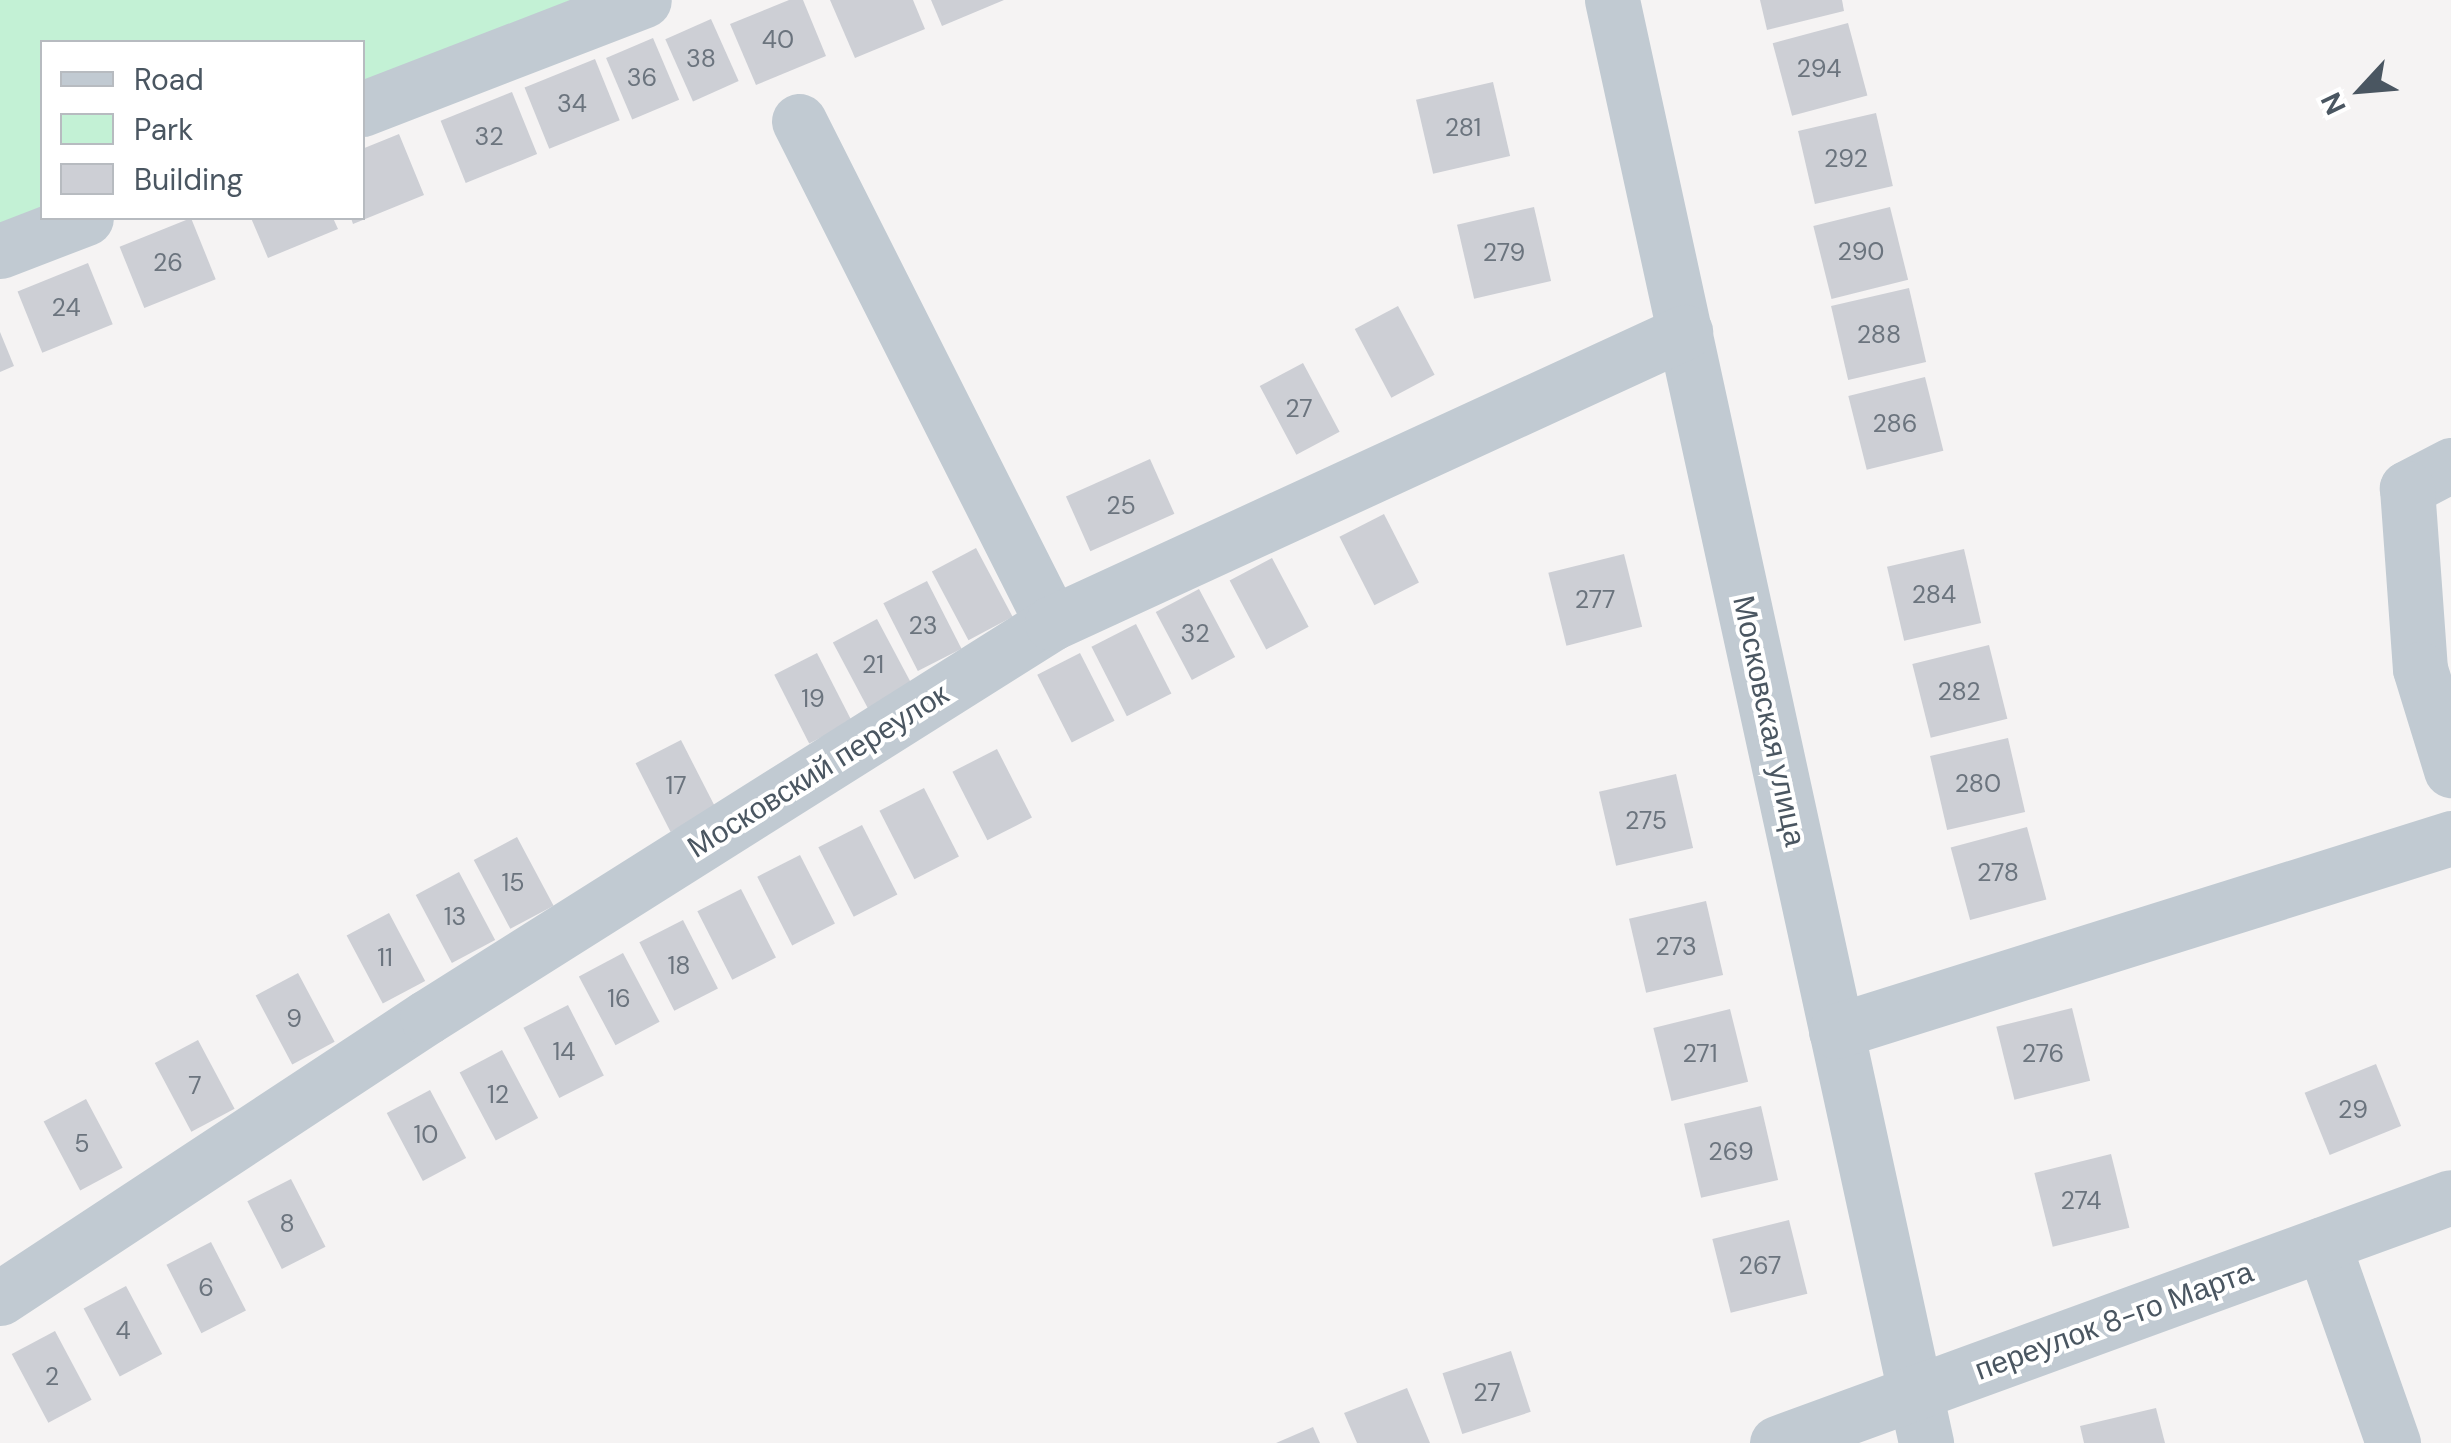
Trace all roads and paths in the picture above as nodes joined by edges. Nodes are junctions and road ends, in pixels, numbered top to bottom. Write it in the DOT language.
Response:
graph roads {
  1 [pos="644,0"];
  2 [pos="1612,0"];
  3 [pos="365,108"];
  4 [pos="799,120"];
  5 [pos="81,220"];
  6 [pos="0,251"];
  7 [pos="1685,332"];
  8 [pos="2451,465"];
  9 [pos="1052,623"];
  10 [pos="2435,662"];
  11 [pos="2451,770"];
  12 [pos="2451,838"];
  13 [pos="1836,1032"];
  14 [pos="2451,1197"];
  15 [pos="2323,1244"];
  16 [pos="0,1298"];
  17 [pos="1920,1419"];
  18 [pos="1777,1443"];
  19 [pos="2392,1443"];
  1 -- 3 [label="street"];
  2 -- 7 [label="street, Московская улица"];
  4 -- 9 [label="street"];
  5 -- 6 [label="street"];
  7 -- 9 [label="street, Московский переулок"];
  7 -- 13 [label="street, Московская улица"];
  8 -- 10 [label="street"];
  9 -- 16 [label="street, Московский переулок"];
  10 -- 11 [label="street"];
  12 -- 13 [label="street"];
  13 -- 17 [label="street, Московская улица"];
  14 -- 15 [label="street, переулок 8-го Марта"];
  15 -- 17 [label="street, переулок 8-го Марта"];
  15 -- 19 [label="street"];
  17 -- 18 [label="street, переулок 8-го Марта"];
}
